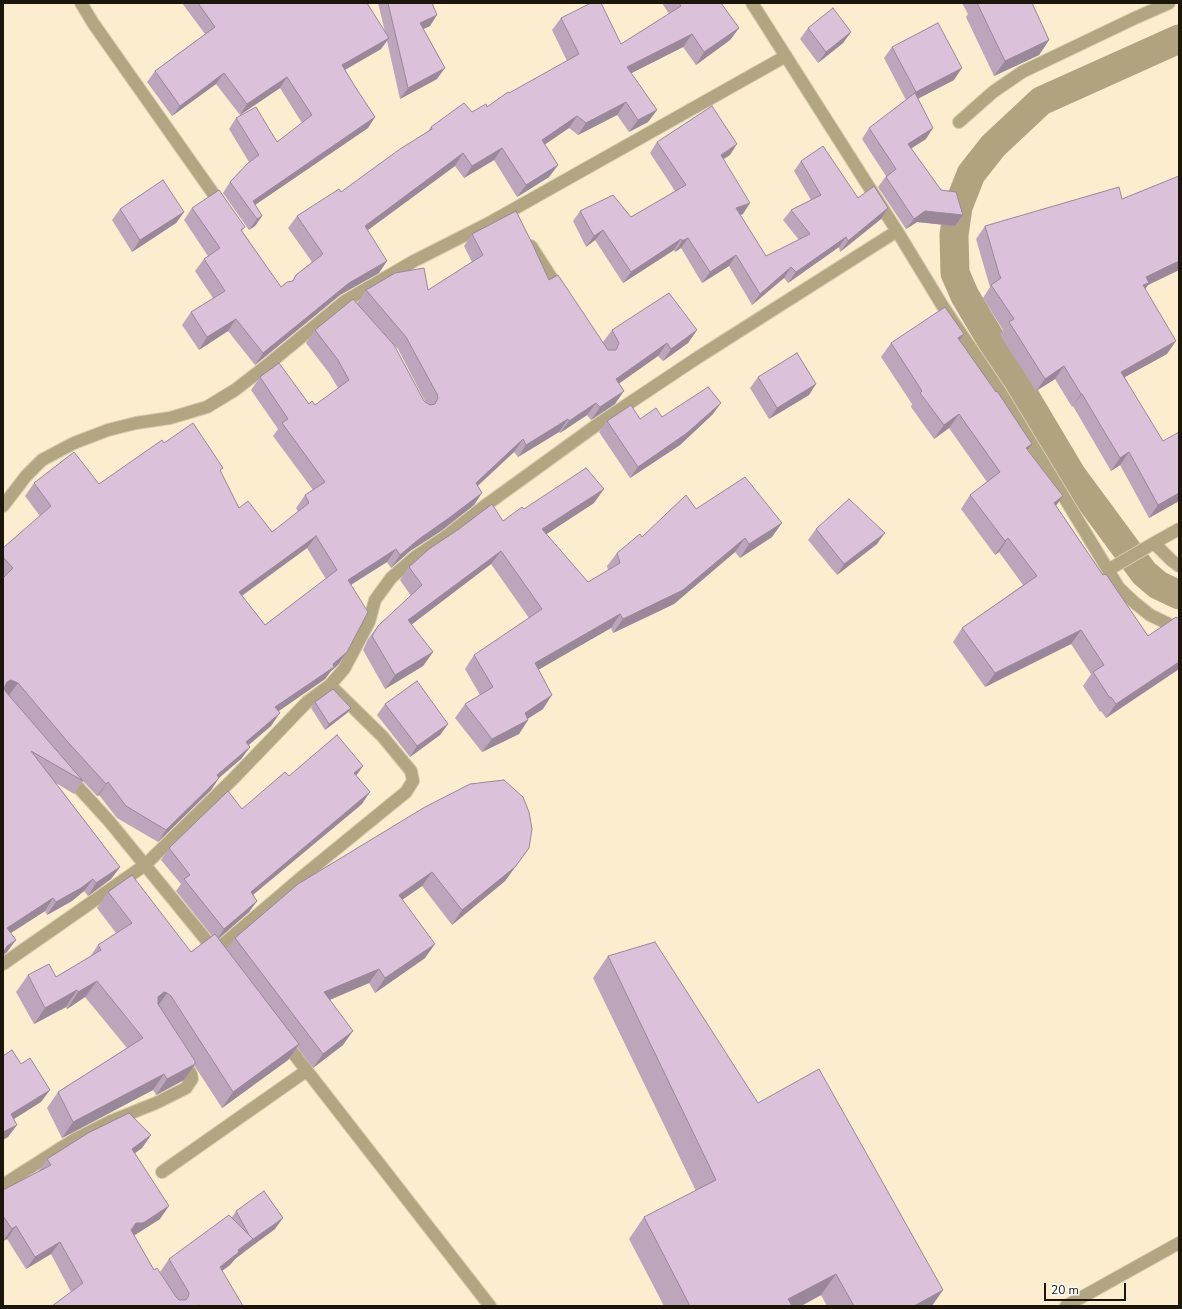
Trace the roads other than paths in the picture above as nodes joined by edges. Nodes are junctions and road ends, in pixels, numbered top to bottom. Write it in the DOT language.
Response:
graph roads {
  1 [pos="81,3"];
  2 [pos="752,3"];
  3 [pos="1170,3"];
  4 [pos="786,56"];
  5 [pos="959,122"];
  6 [pos="509,212"];
  7 [pos="230,216"];
  8 [pos="517,225"];
  9 [pos="897,231"];
  10 [pos="526,238"];
  11 [pos="346,301"];
  12 [pos="569,304"];
  13 [pos="354,311"];
  14 [pos="3,506"];
  15 [pos="1179,529"];
  16 [pos="1154,543"];
  17 [pos="1179,566"];
  18 [pos="1110,568"];
  19 [pos="1179,629"];
  20 [pos="330,685"];
  21 [pos="58,765"];
  22 [pos="144,865"];
  23 [pos="215,951"];
  24 [pos="3,964"];
  25 [pos="224,964"];
  26 [pos="277,1033"];
  27 [pos="176,1051"];
  28 [pos="306,1071"];
  29 [pos="162,1172"];
  30 [pos="3,1185"];
  31 [pos="1179,1243"];
  32 [pos="490,1306"];
  33 [pos="1066,1306"];
  1 -- 7 [label="street"];
  2 -- 4 [label="street"];
  3 -- 5 [label="street"];
  4 -- 6 [label="street"];
  4 -- 9 [label="street"];
  6 -- 8 [label="street"];
  6 -- 11 [label="street"];
  9 -- 18 [label="street"];
  9 -- 20 [label="street"];
  10 -- 12 [label="street"];
  11 -- 13 [label="street"];
  11 -- 14 [label="street"];
  15 -- 16 [label="street"];
  16 -- 17 [label="street"];
  16 -- 18 [label="street"];
  18 -- 19 [label="street"];
  20 -- 22 [label="street"];
  20 -- 23 [label="street"];
  21 -- 22 [label="street"];
  22 -- 23 [label="street"];
  22 -- 24 [label="street"];
  23 -- 25 [label="street"];
  26 -- 28 [label="street"];
  27 -- 30 [label="street"];
  28 -- 29 [label="street"];
  28 -- 32 [label="street"];
  31 -- 33 [label="street"];
}
